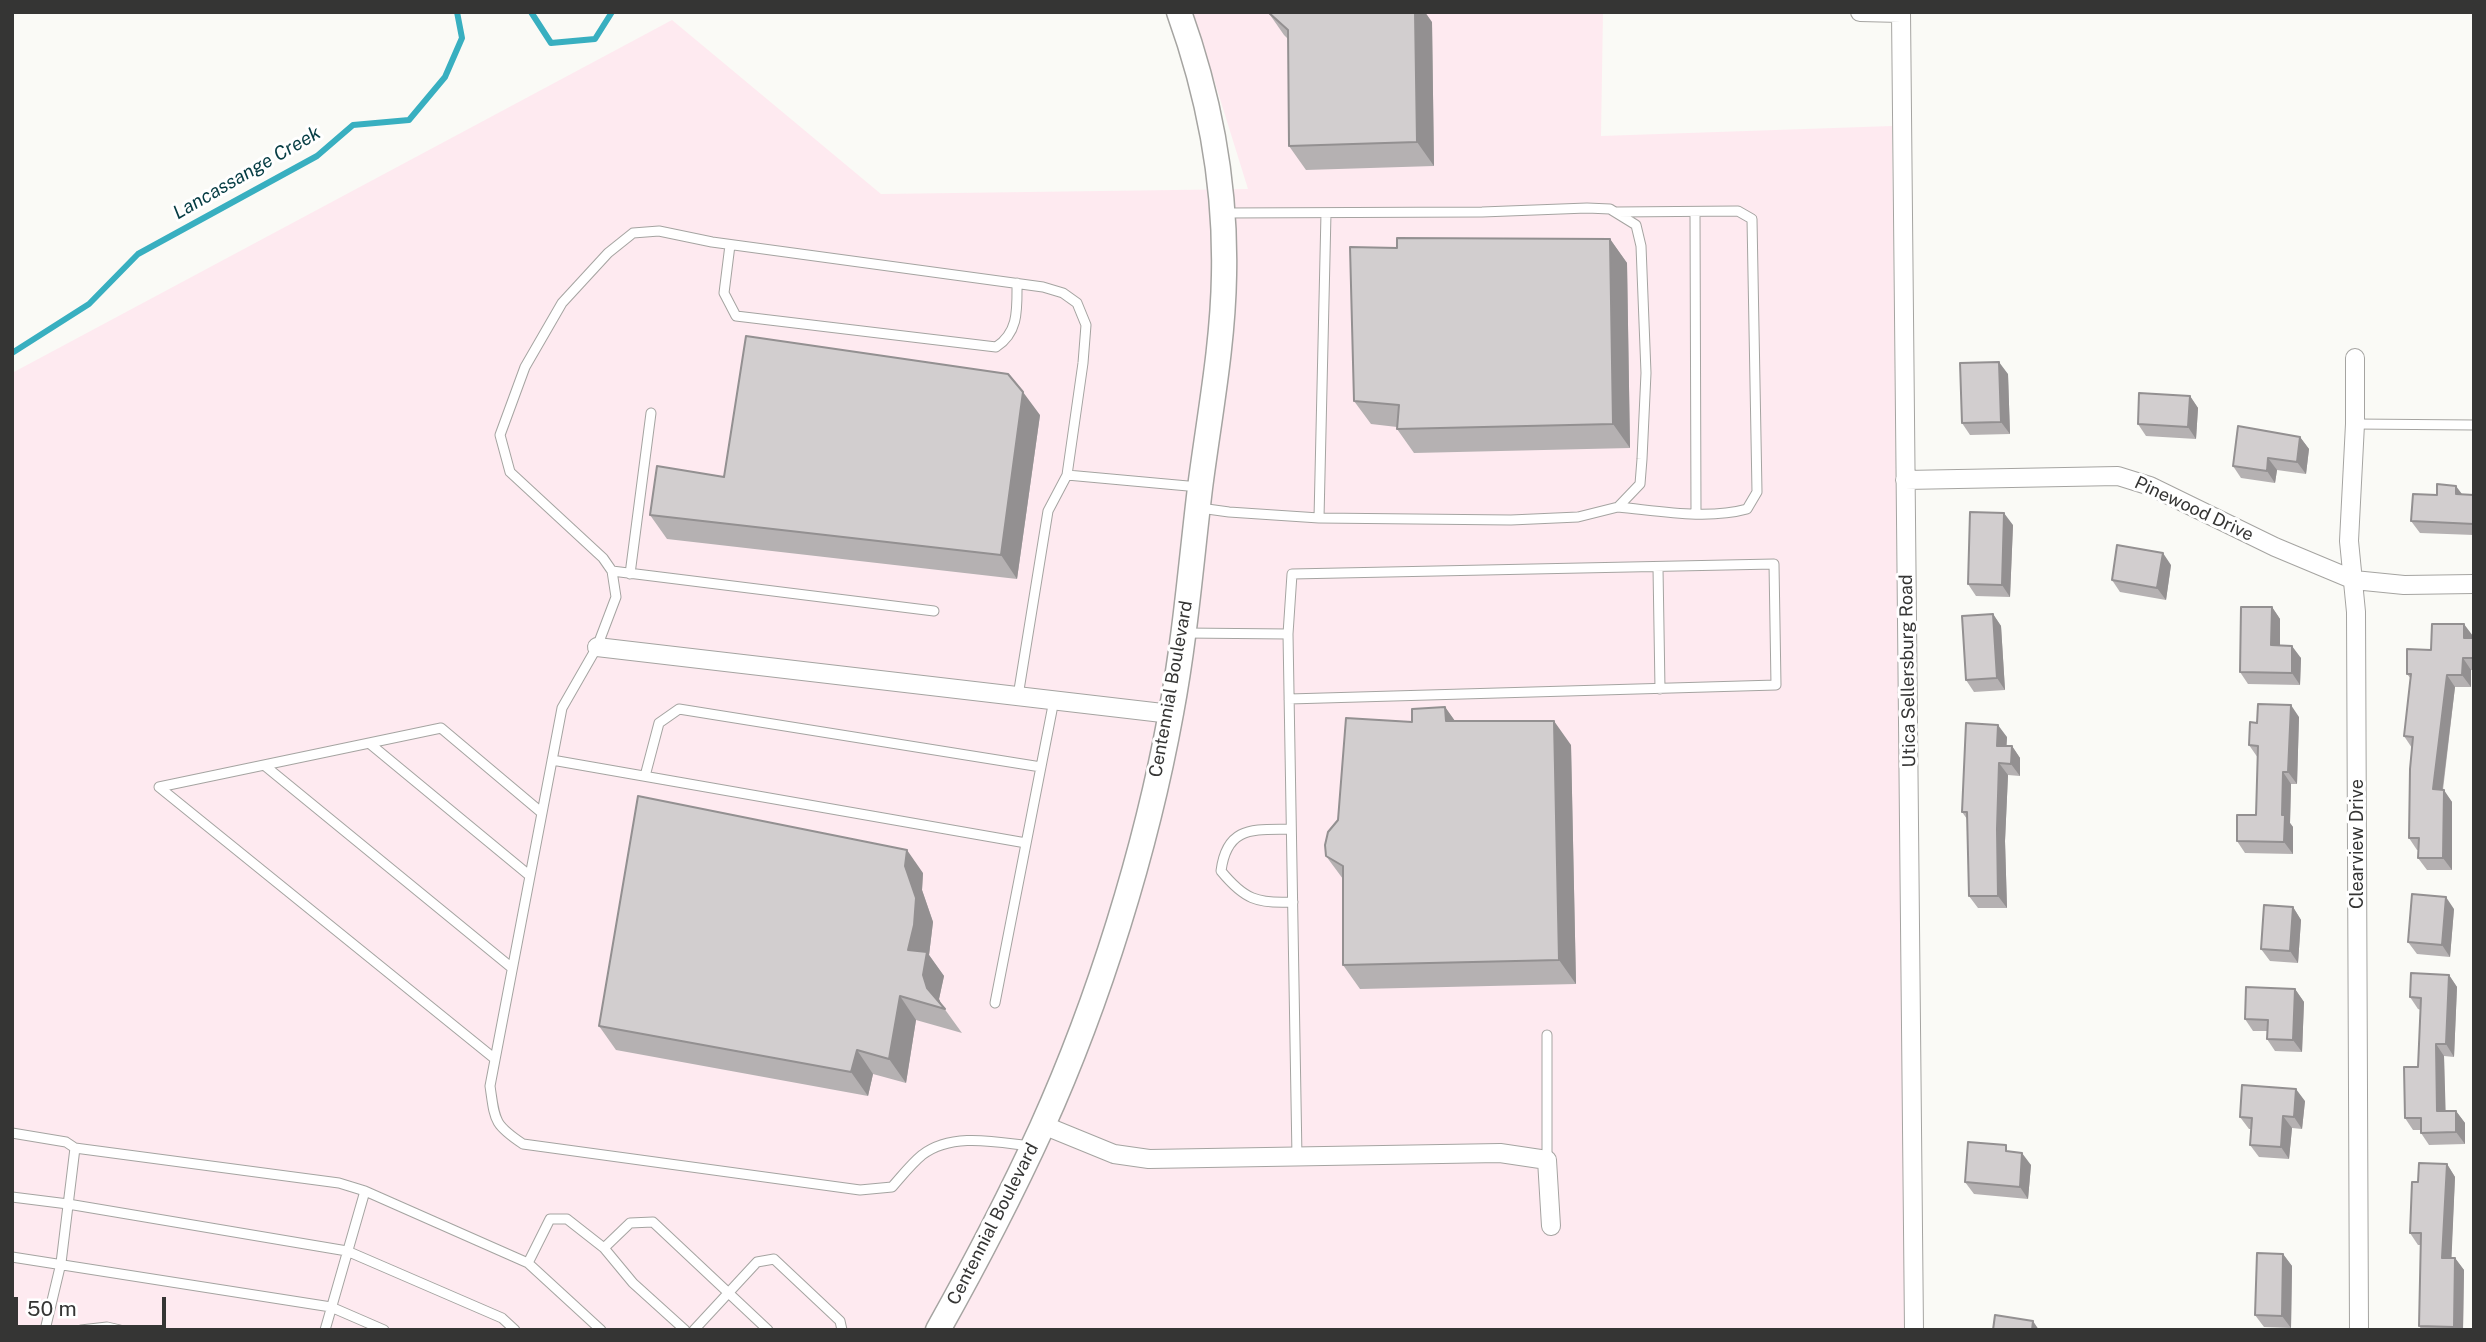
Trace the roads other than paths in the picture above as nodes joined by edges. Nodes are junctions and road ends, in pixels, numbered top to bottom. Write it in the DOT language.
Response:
graph roads {
  1 [pos="1179,12"];
  2 [pos="1860,12"];
  3 [pos="1901,13"];
  4 [pos="1615,212"];
  5 [pos="1695,212"];
  6 [pos="1223,213"];
  7 [pos="1326,213"];
  8 [pos="730,245"];
  9 [pos="1017,283"];
  10 [pos="2355,358"];
  11 [pos="651,413"];
  12 [pos="2355,424"];
  13 [pos="2474,425"];
  14 [pos="1067,475"];
  15 [pos="1905,480"];
  16 [pos="1199,498"];
  17 [pos="1618,507"];
  18 [pos="1696,513"];
  19 [pos="1319,518"];
  20 [pos="1658,568"];
  21 [pos="612,571"];
  22 [pos="630,573"];
  23 [pos="2354,580"];
  24 [pos="2474,584"];
  25 [pos="934,611"];
  26 [pos="1183,632"];
  27 [pos="1288,634"];
  28 [pos="597,647"];
  29 [pos="1660,688"];
  30 [pos="1018,696"];
  31 [pos="1289,699"];
  32 [pos="1054,700"];
  33 [pos="1171,714"];
  34 [pos="369,743"];
  35 [pos="552,760"];
  36 [pos="264,765"];
  37 [pos="1041,767"];
  38 [pos="645,776"];
  39 [pos="542,813"];
  40 [pos="1292,829"];
  41 [pos="1026,843"];
  42 [pos="530,876"];
  43 [pos="1293,902"];
  44 [pos="512,968"];
  45 [pos="995,1003"];
  46 [pos="1547,1035"];
  47 [pos="495,1059"];
  48 [pos="12,1133"];
  49 [pos="1038,1135"];
  50 [pos="75,1148"];
  51 [pos="1297,1157"];
  52 [pos="1547,1160"];
  53 [pos="365,1191"];
  54 [pos="12,1197"];
  55 [pos="68,1204"];
  56 [pos="1551,1226"];
  57 [pos="604,1248"];
  58 [pos="347,1251"];
  59 [pos="12,1257"];
  60 [pos="61,1263"];
  61 [pos="528,1263"];
  62 [pos="730,1293"];
  63 [pos="331,1307"];
  64 [pos="45,1330"];
  65 [pos="81,1330"];
  66 [pos="120,1330"];
  67 [pos="325,1330"];
  68 [pos="384,1330"];
  69 [pos="515,1330"];
  70 [pos="601,1330"];
  71 [pos="685,1330"];
  72 [pos="694,1330"];
  73 [pos="768,1330"];
  74 [pos="842,1330"];
  75 [pos="938,1330"];
  76 [pos="1914,1330"];
  77 [pos="2360,1330"];
  1 -- 6 [label="street, Centennial Boulevard"];
  2 -- 3 [label="street"];
  3 -- 15 [label="street, Utica Sellersburg Road"];
  4 -- 5 [label="lane"];
  4 -- 7 [label="lane"];
  4 -- 17 [label="lane"];
  5 -- 18 [label="lane"];
  5 -- 18 [label="lane"];
  6 -- 7 [label="lane"];
  6 -- 16 [label="street, Centennial Boulevard"];
  7 -- 19 [label="lane"];
  8 -- 9 [label="lane"];
  8 -- 9 [label="lane"];
  8 -- 21 [label="lane"];
  9 -- 14 [label="lane"];
  10 -- 12 [label="street, Clearview Drive"];
  11 -- 22 [label="lane"];
  12 -- 13 [label="lane"];
  12 -- 23 [label="street, Clearview Drive"];
  14 -- 16 [label="lane"];
  14 -- 30 [label="lane"];
  15 -- 23 [label="street, Pinewood Drive"];
  15 -- 76 [label="street, Utica Sellersburg Road"];
  16 -- 19 [label="lane"];
  16 -- 26 [label="street, Centennial Boulevard"];
  17 -- 18 [label="lane"];
  17 -- 19 [label="lane"];
  20 -- 27 [label="lane"];
  20 -- 29 [label="lane"];
  20 -- 29 [label="lane"];
  21 -- 22 [label="lane"];
  21 -- 28 [label="lane"];
  22 -- 25 [label="lane"];
  23 -- 24 [label="street, Pinewood Drive"];
  23 -- 77 [label="street, Clearview Drive"];
  26 -- 27 [label="lane"];
  26 -- 33 [label="street, Centennial Boulevard"];
  27 -- 31 [label="lane"];
  28 -- 30 [label="street"];
  28 -- 35 [label="lane"];
  29 -- 31 [label="lane"];
  30 -- 32 [label="street"];
  31 -- 40 [label="lane"];
  32 -- 33 [label="street"];
  32 -- 37 [label="lane"];
  33 -- 49 [label="street, Centennial Boulevard"];
  34 -- 36 [label="lane"];
  34 -- 39 [label="lane"];
  34 -- 42 [label="lane"];
  35 -- 38 [label="lane"];
  35 -- 39 [label="lane"];
  36 -- 44 [label="lane"];
  36 -- 47 [label="lane"];
  37 -- 38 [label="lane"];
  37 -- 41 [label="lane"];
  38 -- 41 [label="lane"];
  39 -- 42 [label="lane"];
  40 -- 43 [label="lane"];
  40 -- 43 [label="lane"];
  41 -- 45 [label="lane"];
  42 -- 44 [label="lane"];
  43 -- 51 [label="lane"];
  44 -- 47 [label="lane"];
  46 -- 52 [label="lane"];
  47 -- 49 [label="lane"];
  48 -- 50 [label="lane"];
  49 -- 51 [label="street"];
  49 -- 75 [label="street, Centennial Boulevard"];
  50 -- 53 [label="lane"];
  50 -- 55 [label="lane"];
  51 -- 52 [label="street"];
  52 -- 56 [label="street"];
  53 -- 58 [label="lane"];
  53 -- 61 [label="lane"];
  54 -- 55 [label="lane"];
  55 -- 58 [label="lane"];
  55 -- 60 [label="lane"];
  57 -- 61 [label="lane"];
  57 -- 62 [label="lane"];
  57 -- 71 [label="lane"];
  58 -- 63 [label="lane"];
  58 -- 69 [label="lane"];
  59 -- 60 [label="lane"];
  60 -- 63 [label="lane"];
  60 -- 64 [label="lane"];
  61 -- 70 [label="lane"];
  62 -- 72 [label="lane"];
  62 -- 73 [label="lane"];
  62 -- 74 [label="lane"];
  63 -- 67 [label="lane"];
  63 -- 68 [label="lane"];
  65 -- 66 [label="lane"];
}
